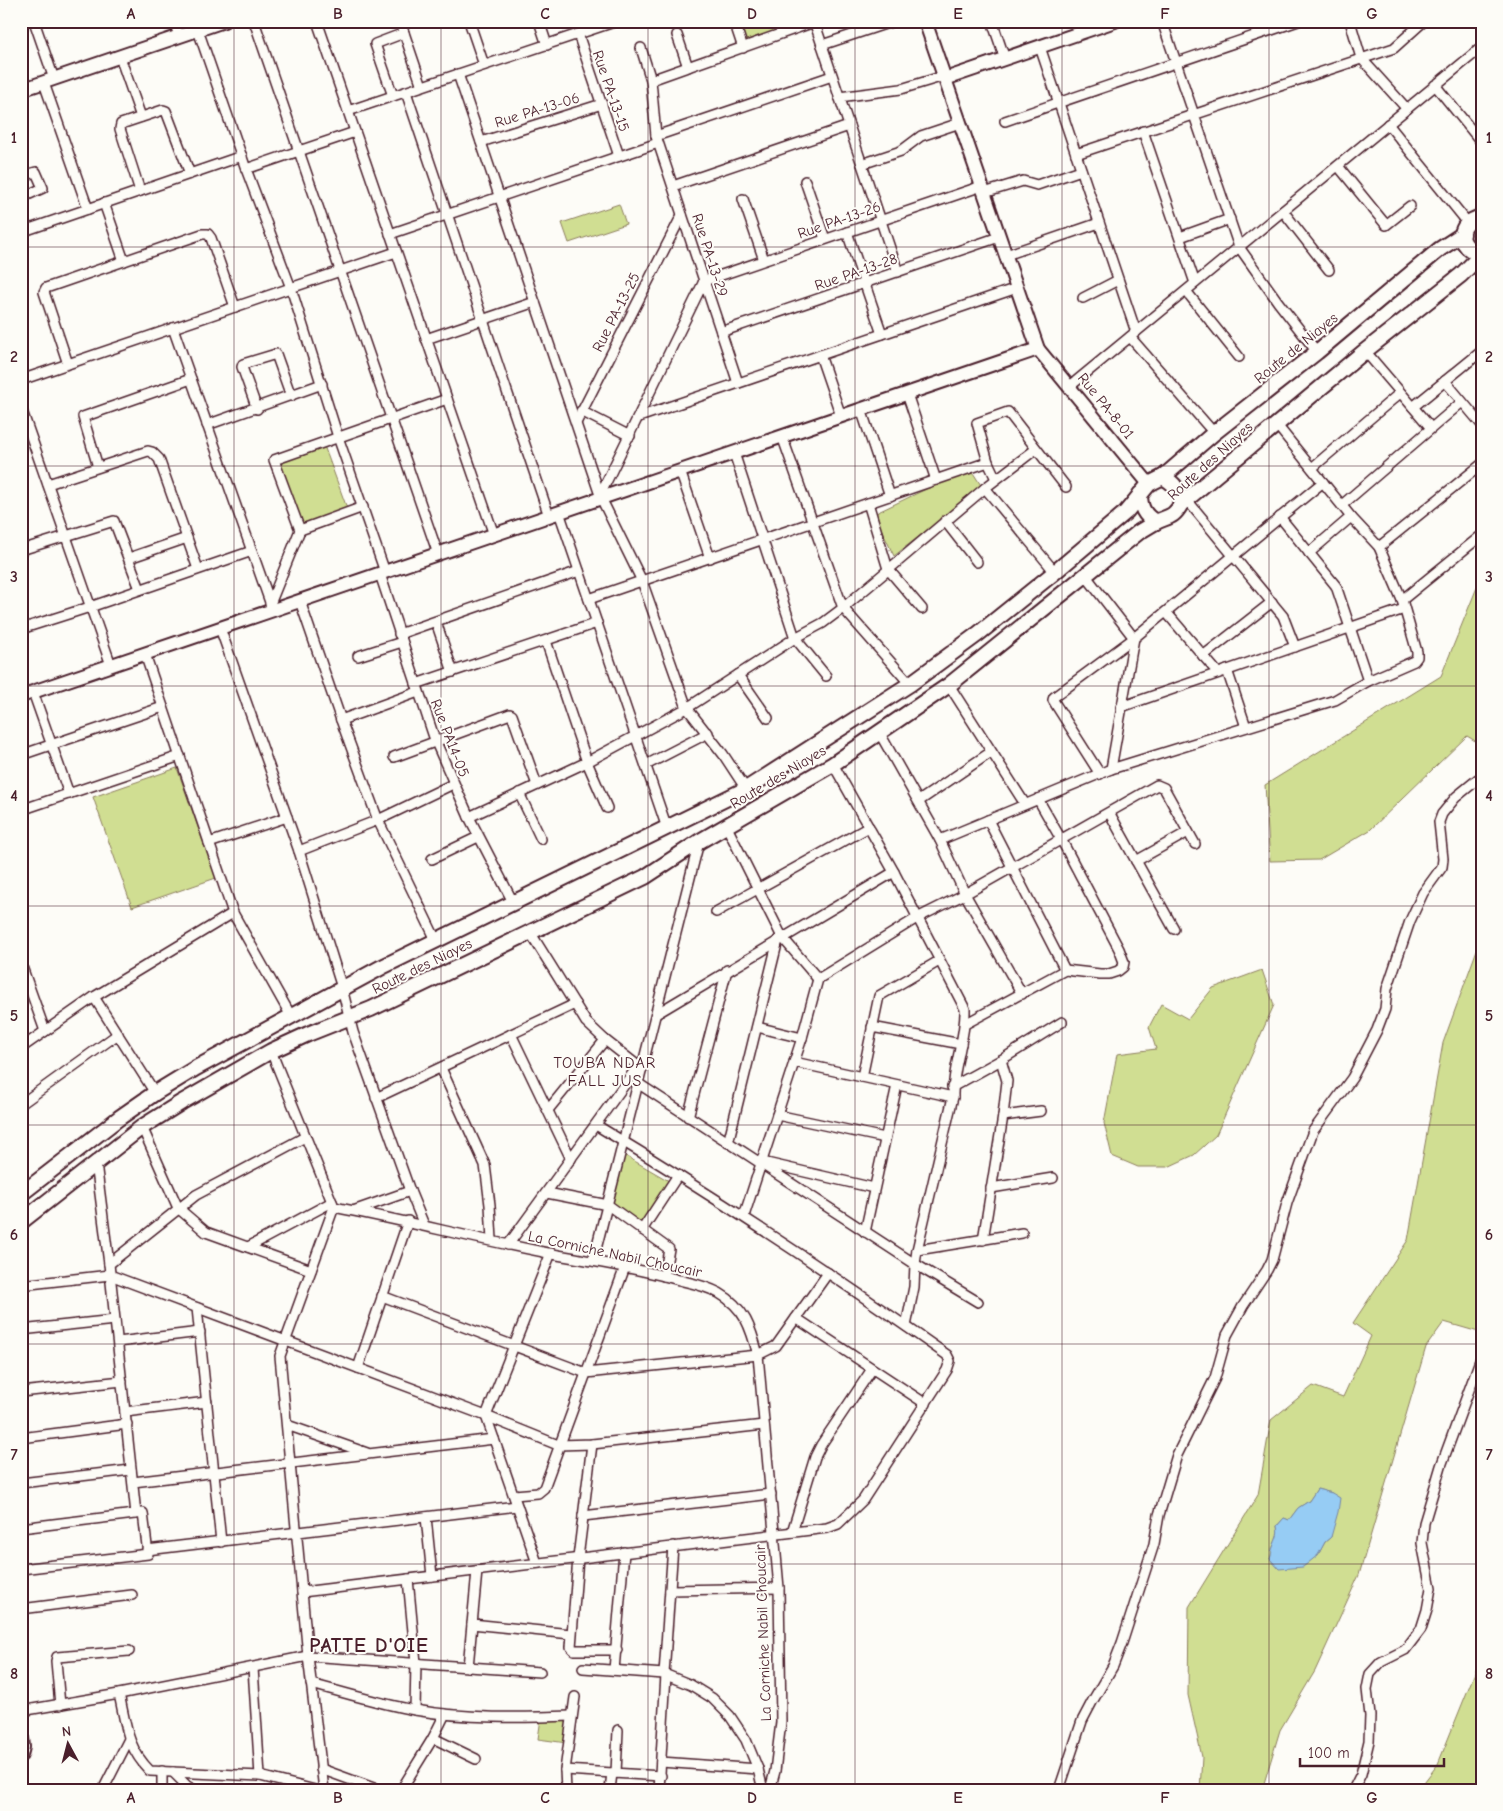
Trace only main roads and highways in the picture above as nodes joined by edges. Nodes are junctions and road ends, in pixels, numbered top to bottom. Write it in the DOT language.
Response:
graph roads {
  1 [pos="1474,222"];
  2 [pos="1482,254"];
  3 [pos="1163,477"];
  4 [pos="1144,489"];
  5 [pos="1184,502"];
  6 [pos="1156,522"];
  7 [pos="24,1188"];
  8 [pos="21,1222"];
  1 -- 2 [label="main road"];
  1 -- 3 [label="main road, Route de Niayes"];
  2 -- 5 [label="main road, Route des Niayes"];
  3 -- 4 [label="main road, Route de Niayes"];
  3 -- 5 [label="main road"];
  4 -- 6 [label="main road"];
  4 -- 7 [label="main road, Route des Niayes"];
  5 -- 6 [label="main road, Route des Niayes"];
  6 -- 8 [label="main road, Route des Niayes"];
}
